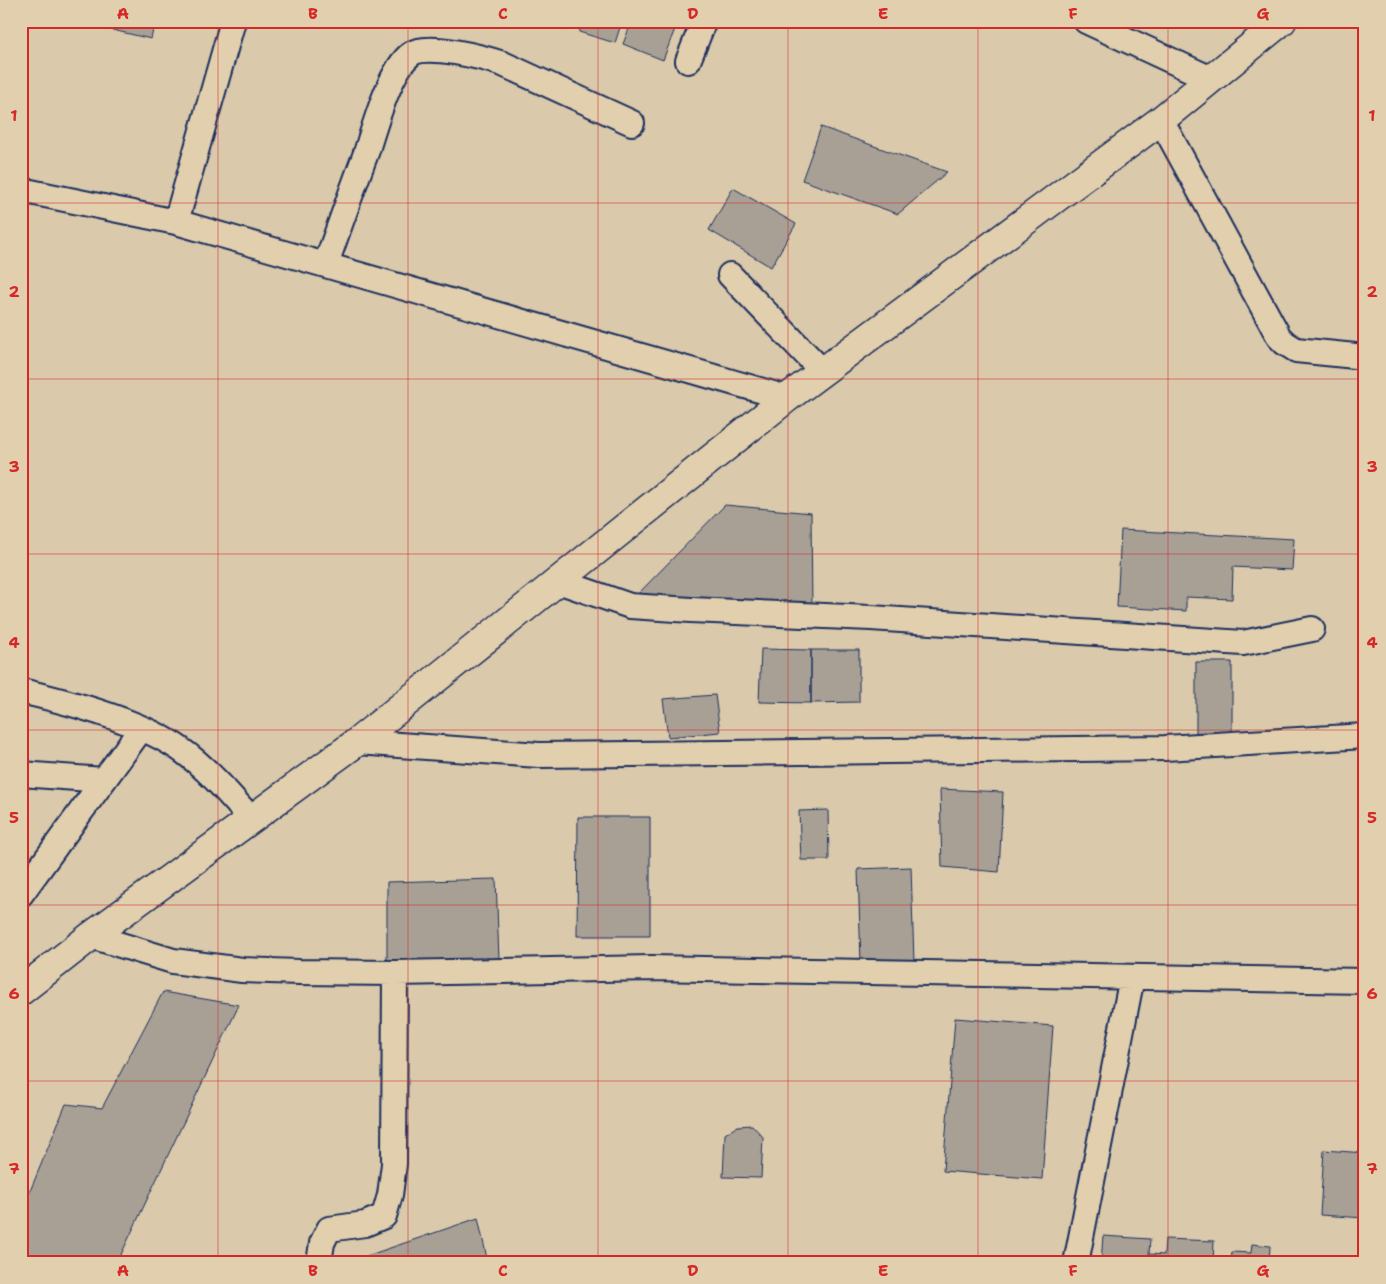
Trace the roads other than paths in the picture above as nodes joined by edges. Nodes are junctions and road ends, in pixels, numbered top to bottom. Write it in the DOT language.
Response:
graph roads {
  1 [pos="233,21"];
  2 [pos="704,21"];
  3 [pos="1086,21"];
  4 [pos="1282,21"];
  5 [pos="688,61"];
  6 [pos="1211,79"];
  7 [pos="1160,120"];
  8 [pos="632,123"];
  9 [pos="21,190"];
  10 [pos="176,222"];
  11 [pos="326,264"];
  12 [pos="730,275"];
  13 [pos="1365,357"];
  14 [pos="823,372"];
  15 [pos="787,398"];
  16 [pos="558,581"];
  17 [pos="1312,629"];
  18 [pos="21,691"];
  19 [pos="141,729"];
  20 [pos="1365,736"];
  21 [pos="357,742"];
  22 [pos="21,774"];
  23 [pos="104,780"];
  24 [pos="252,818"];
  25 [pos="21,894"];
  26 [pos="91,936"];
  27 [pos="395,973"];
  28 [pos="1132,977"];
  29 [pos="1365,981"];
  30 [pos="21,991"];
  31 [pos="319,1263"];
  32 [pos="1076,1263"];
  1 -- 10 [label="street"];
  2 -- 5 [label="street"];
  3 -- 6 [label="street"];
  4 -- 6 [label="main road"];
  6 -- 7 [label="main road"];
  7 -- 13 [label="street"];
  7 -- 14 [label="main road"];
  8 -- 11 [label="street"];
  9 -- 10 [label="street"];
  10 -- 11 [label="street"];
  11 -- 15 [label="street"];
  12 -- 14 [label="street"];
  14 -- 15 [label="main road"];
  15 -- 16 [label="main road"];
  16 -- 17 [label="street"];
  16 -- 21 [label="main road"];
  18 -- 19 [label="street"];
  19 -- 23 [label="street"];
  19 -- 24 [label="street"];
  20 -- 21 [label="street"];
  21 -- 24 [label="main road"];
  22 -- 23 [label="street"];
  23 -- 25 [label="street"];
  24 -- 26 [label="main road"];
  26 -- 27 [label="street"];
  26 -- 30 [label="main road"];
  27 -- 28 [label="street"];
  27 -- 31 [label="street"];
  28 -- 29 [label="street"];
  28 -- 32 [label="street"];
}
